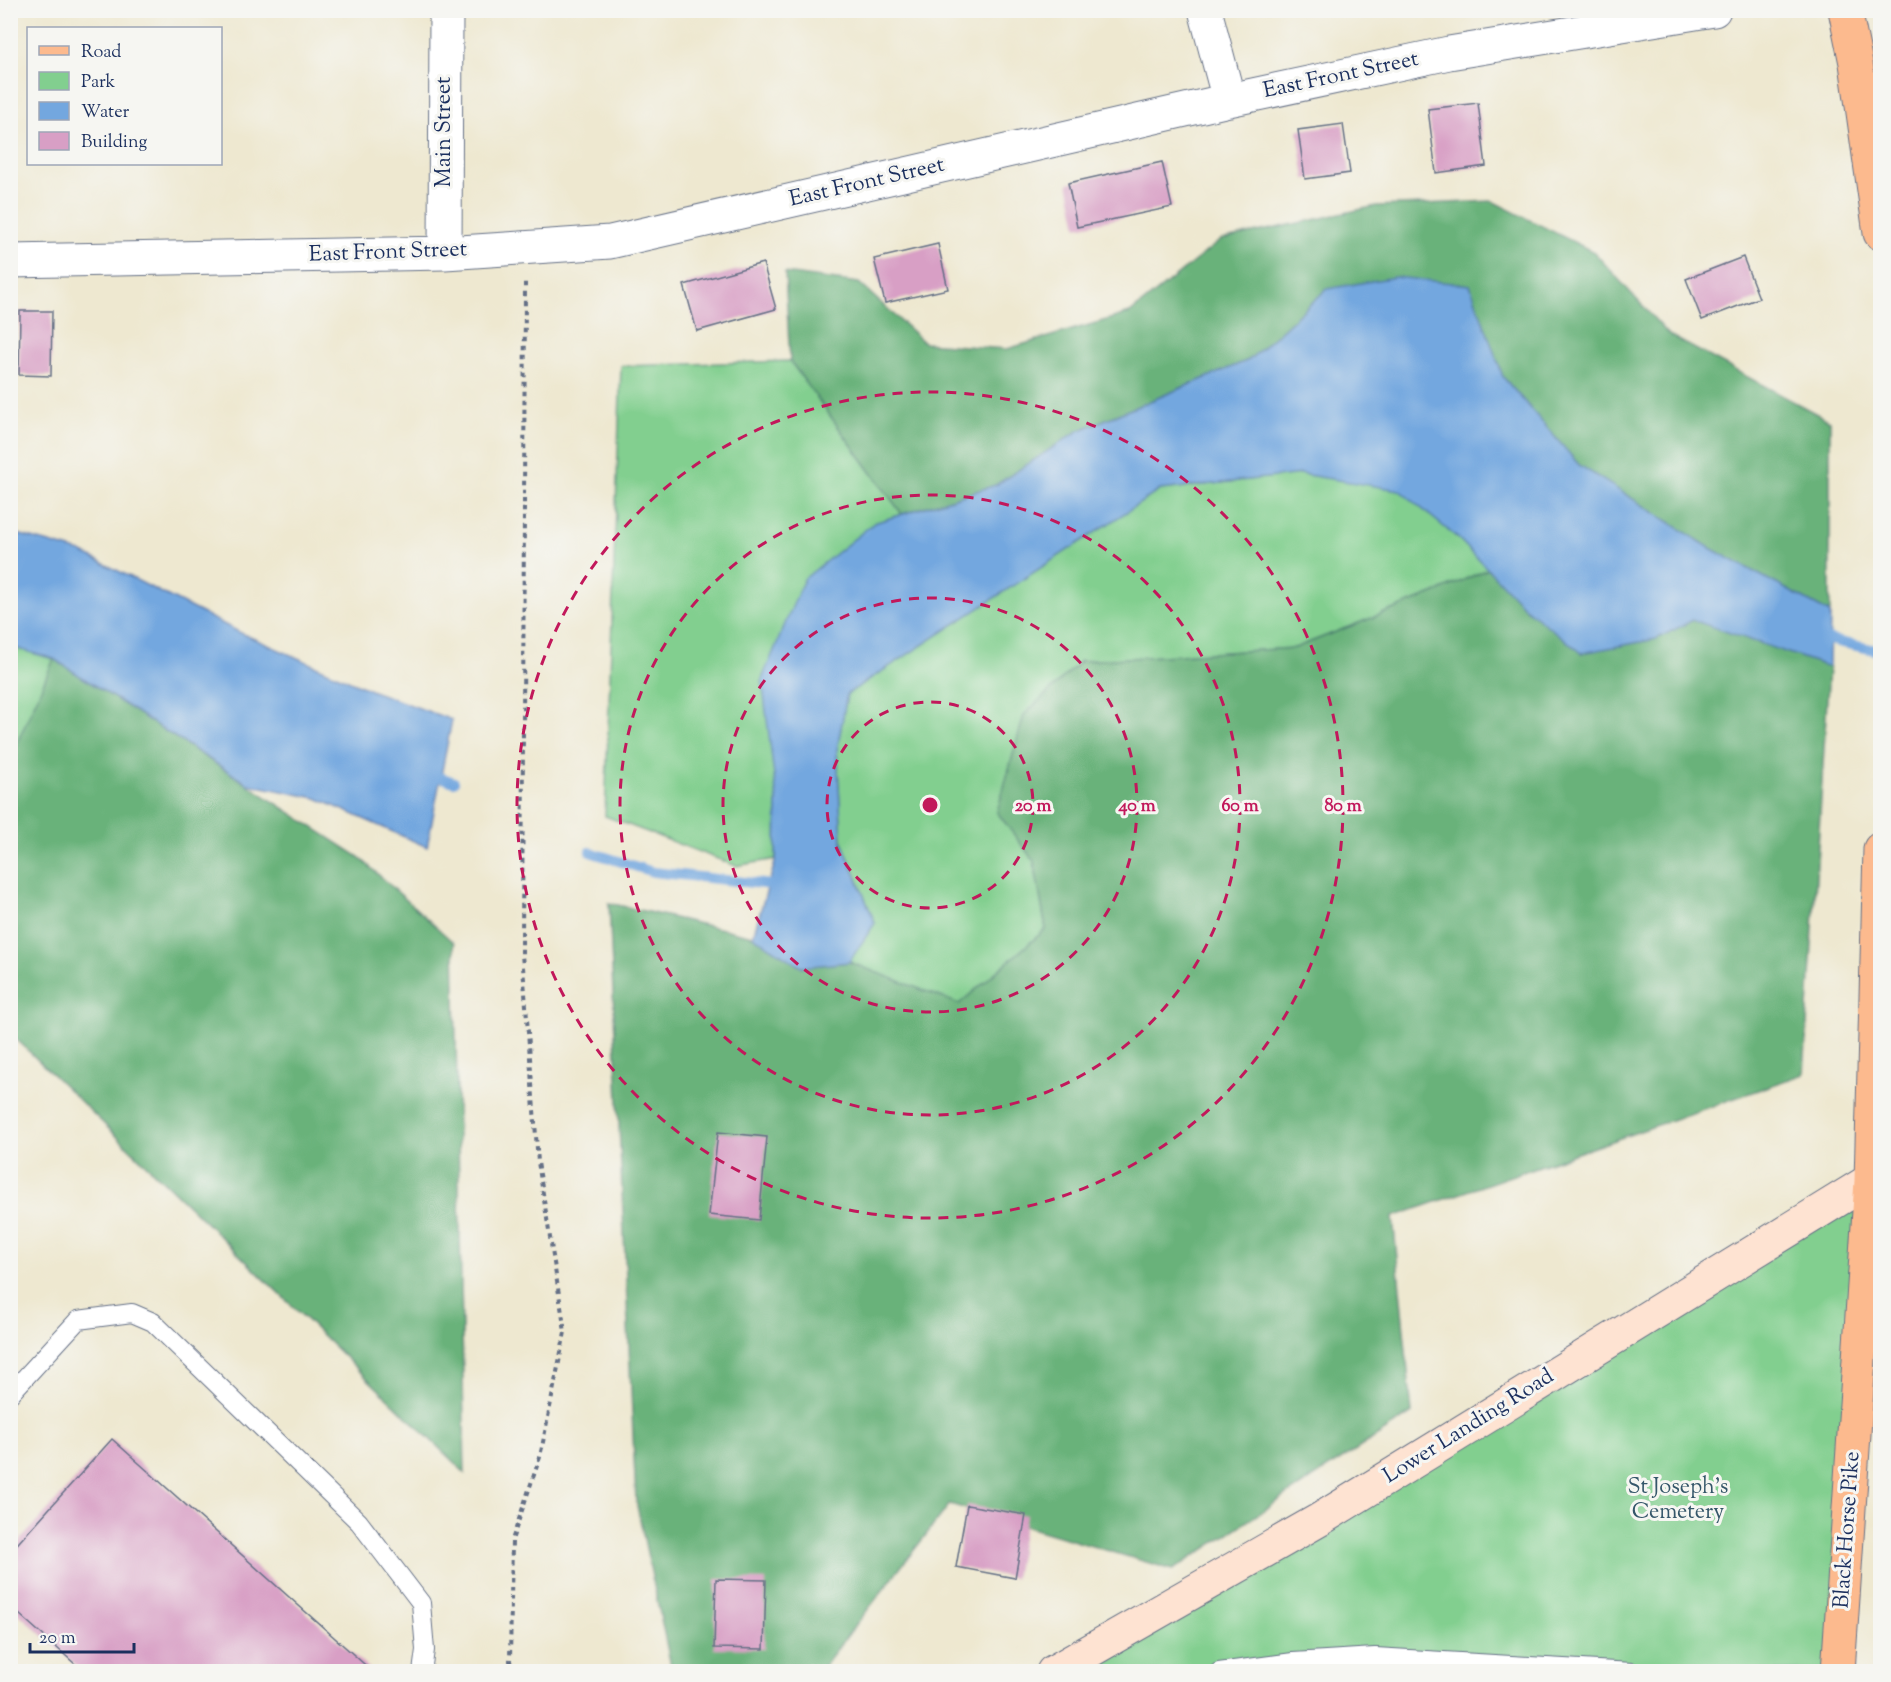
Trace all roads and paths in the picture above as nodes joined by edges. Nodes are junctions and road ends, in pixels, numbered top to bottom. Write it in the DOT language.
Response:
graph roads {
  1 [pos="446,10"];
  2 [pos="1206,10"];
  3 [pos="1713,10"];
  4 [pos="1845,10"];
  5 [pos="1229,100"];
  6 [pos="1881,232"];
  7 [pos="525,248"];
  8 [pos="445,253"];
  9 [pos="10,261"];
  10 [pos="1881,849"];
  11 [pos="1876,1177"];
  12 [pos="10,1394"];
  13 [pos="1408,1665"];
  14 [pos="1246,1669"];
  15 [pos="422,1671"];
  16 [pos="513,1671"];
  17 [pos="1053,1671"];
  18 [pos="1219,1671"];
  19 [pos="1632,1671"];
  20 [pos="1838,1671"];
  1 -- 8 [label="street, Main Street"];
  2 -- 5 [label="street"];
  3 -- 5 [label="street, East Front Street"];
  4 -- 6 [label="main road"];
  5 -- 7 [label="street, East Front Street"];
  7 -- 8 [label="street, East Front Street"];
  7 -- 16 [label="path"];
  8 -- 9 [label="street, East Front Street"];
  10 -- 11 [label="main road, Black Horse Pike"];
  11 -- 17 [label="main road, Lower Landing Road"];
  11 -- 20 [label="main road, Black Horse Pike"];
  12 -- 15 [label="lane"];
  13 -- 14 [label="lane"];
  13 -- 19 [label="lane"];
  14 -- 18 [label="lane"];
}
